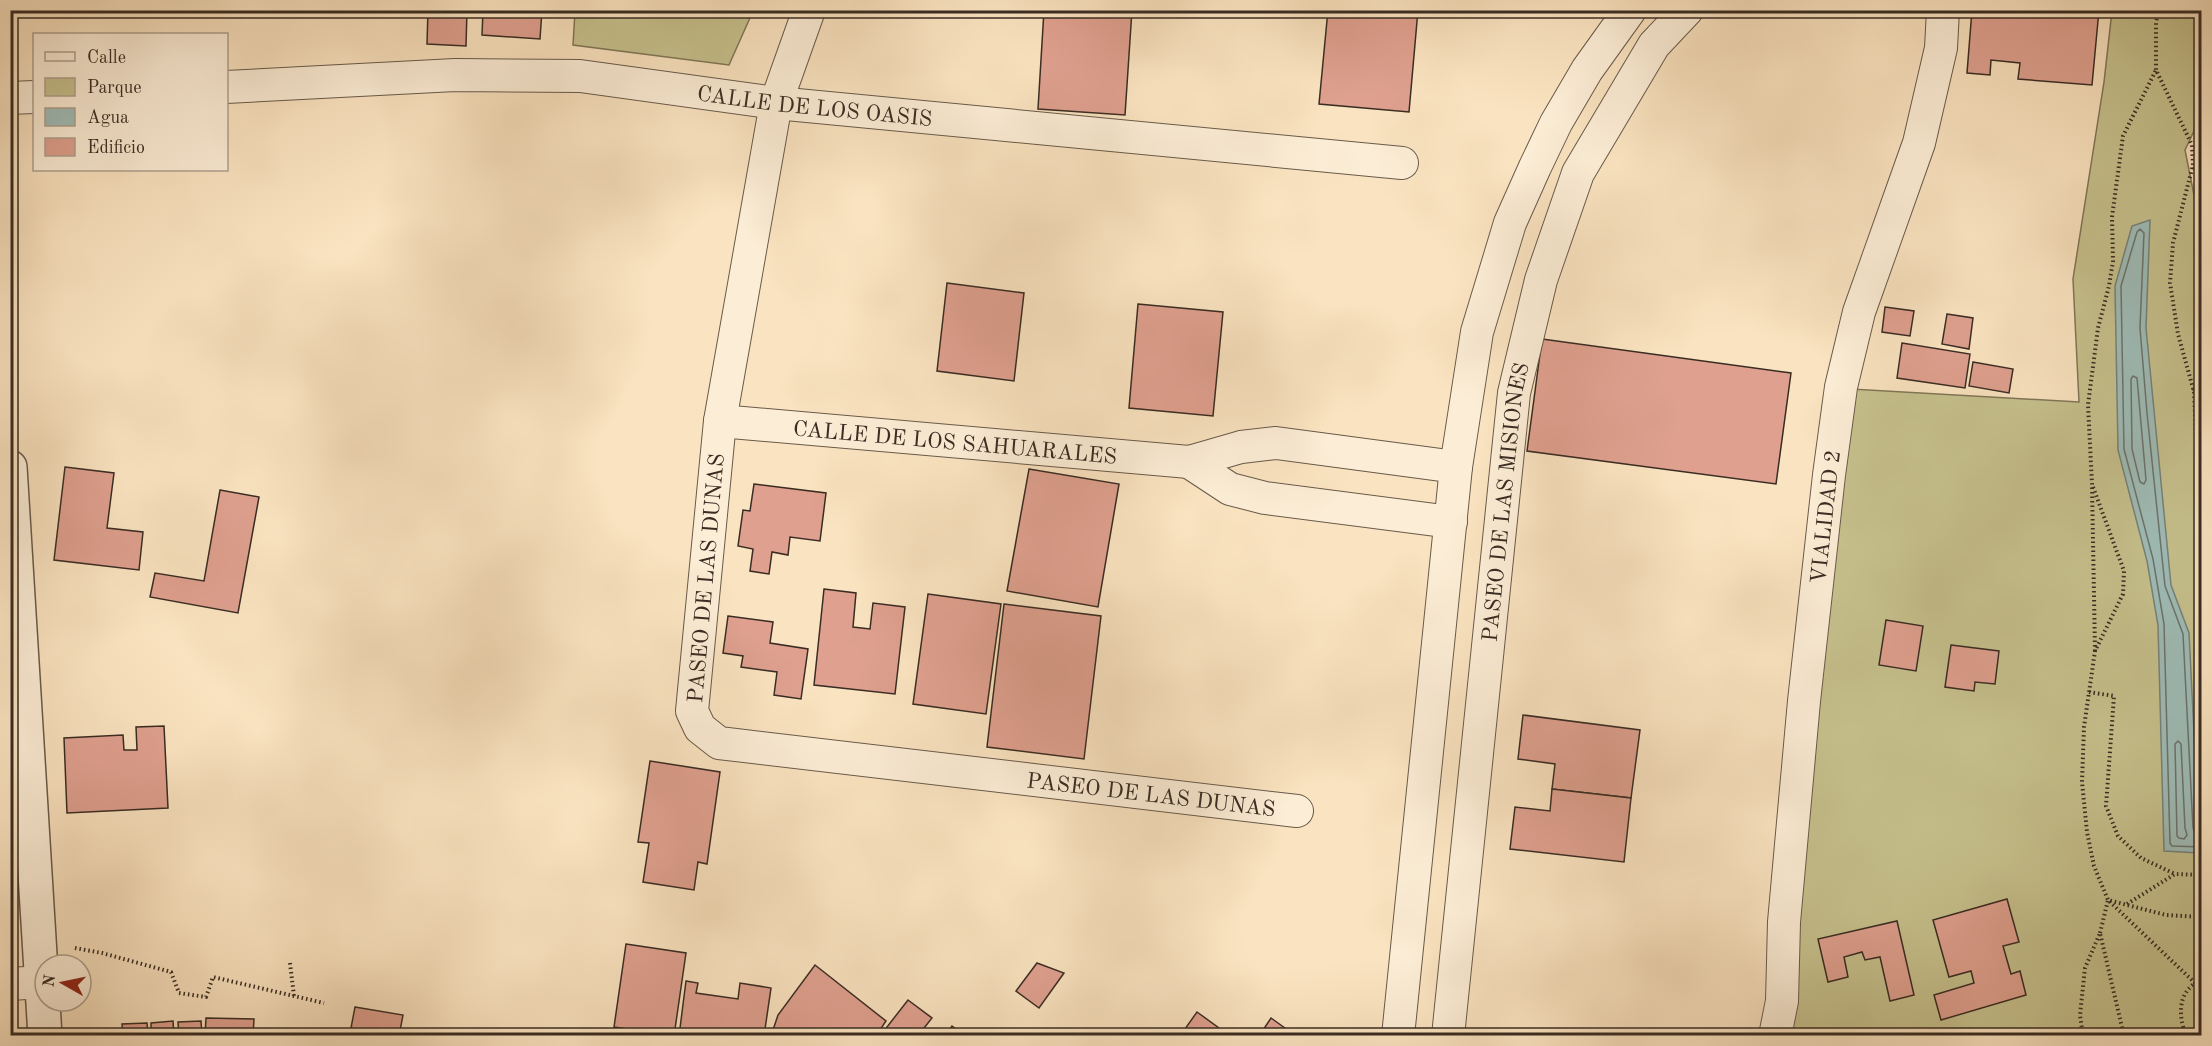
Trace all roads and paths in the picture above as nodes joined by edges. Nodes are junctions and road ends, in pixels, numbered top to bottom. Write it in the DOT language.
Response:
graph roads {
  1 [pos="809,10"];
  2 [pos="1630,10"];
  3 [pos="1687,10"];
  4 [pos="1943,10"];
  5 [pos="2159,10"];
  6 [pos="2156,70"];
  7 [pos="228,87"];
  8 [pos="33,97"];
  9 [pos="10,98"];
  10 [pos="776,103"];
  11 [pos="1402,163"];
  12 [pos="2193,165"];
  13 [pos="2202,192"];
  14 [pos="2202,356"];
  15 [pos="2194,392"];
  16 [pos="720,421"];
  17 [pos="1189,462"];
  18 [pos="10,467"];
  19 [pos="1456,467"];
  20 [pos="2198,479"];
  21 [pos="2092,484"];
  22 [pos="2202,484"];
  23 [pos="1451,522"];
  24 [pos="2202,582"];
  25 [pos="2095,651"];
  26 [pos="2089,692"];
  27 [pos="1297,811"];
  28 [pos="2175,874"];
  29 [pos="2202,875"];
  30 [pos="2108,900"];
  31 [pos="2126,905"];
  32 [pos="2202,917"];
  33 [pos="2100,933"];
  34 [pos="39,942"];
  35 [pos="290,963"];
  36 [pos="2202,979"];
  37 [pos="2195,982"];
  38 [pos="26,983"];
  39 [pos="294,996"];
  40 [pos="1782,1001"];
  41 [pos="324,1003"];
  42 [pos="45,1035"];
  43 [pos="1398,1035"];
  44 [pos="1448,1035"];
  45 [pos="1775,1035"];
  46 [pos="1798,1035"];
  47 [pos="2083,1035"];
  48 [pos="2124,1035"];
  49 [pos="2187,1035"];
  1 -- 10 [label="street, PASEO DE LAS DUNAS"];
  2 -- 19 [label="street"];
  3 -- 44 [label="street, PASEO DE LAS MISIONES"];
  4 -- 40 [label="street, VIALIDAD 2"];
  5 -- 6 [label="path"];
  6 -- 12 [label="path"];
  6 -- 21 [label="path"];
  7 -- 10 [label="street, CALLE DE LOS OASIS"];
  8 -- 9 [label="street"];
  10 -- 11 [label="street, CALLE DE LOS OASIS"];
  10 -- 16 [label="street, PASEO DE LAS DUNAS"];
  12 -- 13 [label="path"];
  12 -- 15 [label="path"];
  14 -- 15 [label="path"];
  15 -- 20 [label="path"];
  16 -- 17 [label="street, CALLE DE LOS SAHUARALES"];
  16 -- 27 [label="street, PASEO DE LAS DUNAS"];
  17 -- 19 [label="street"];
  17 -- 23 [label="street"];
  18 -- 34 [label="street"];
  19 -- 23 [label="street"];
  20 -- 22 [label="path"];
  20 -- 24 [label="path"];
  21 -- 25 [label="path"];
  21 -- 25 [label="path"];
  23 -- 43 [label="street"];
  25 -- 26 [label="path"];
  26 -- 28 [label="path"];
  26 -- 30 [label="path"];
  28 -- 29 [label="path"];
  28 -- 31 [label="path"];
  30 -- 31 [label="path"];
  30 -- 33 [label="path"];
  30 -- 37 [label="path"];
  31 -- 32 [label="path"];
  33 -- 47 [label="path"];
  33 -- 48 [label="path"];
  34 -- 38 [label="street"];
  34 -- 39 [label="path"];
  35 -- 39 [label="path"];
  36 -- 37 [label="path"];
  37 -- 49 [label="path"];
  38 -- 42 [label="street"];
  39 -- 41 [label="path"];
  40 -- 45 [label="street, VIALIDAD 2"];
  40 -- 46 [label="street"];
}
